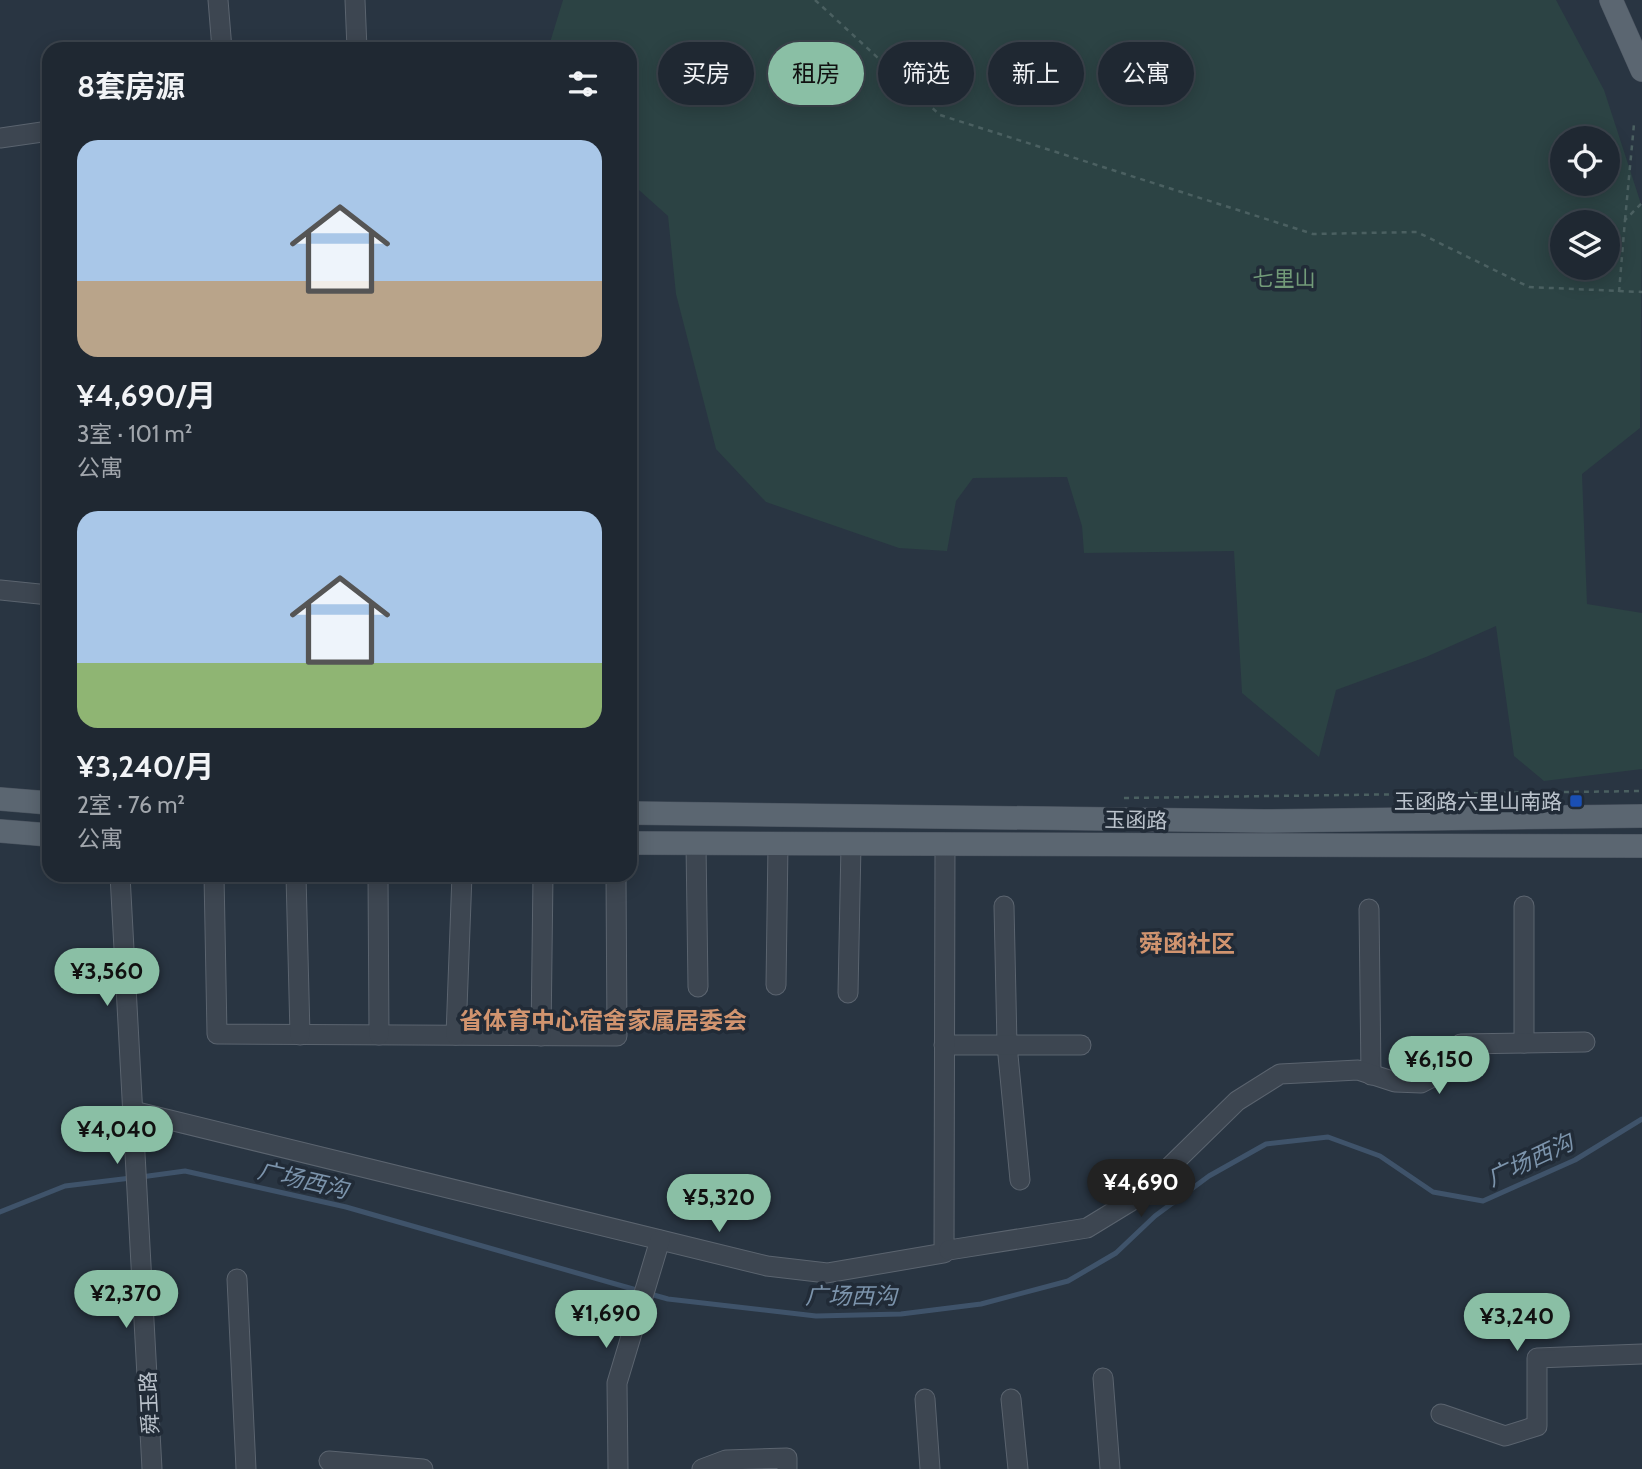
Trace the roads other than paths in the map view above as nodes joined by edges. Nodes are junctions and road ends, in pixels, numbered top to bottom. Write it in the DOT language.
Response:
graph roads {
  1 [pos="218,0"];
  2 [pos="355,0"];
  3 [pos="1611,0"];
  4 [pos="221,42"];
  5 [pos="357,42"];
  6 [pos="1642,70"];
  7 [pos="42,132"];
  8 [pos="0,138"];
  9 [pos="0,590"];
  10 [pos="42,594"];
  11 [pos="0,799"];
  12 [pos="42,802"];
  13 [pos="637,813"];
  14 [pos="1642,816"];
  15 [pos="0,831"];
  16 [pos="42,834"];
  17 [pos="637,844"];
  18 [pos="696,844"];
  19 [pos="778,844"];
  20 [pos="850,845"];
  21 [pos="944,845"];
  22 [pos="1642,846"];
  23 [pos="120,882"];
  24 [pos="214,882"];
  25 [pos="296,882"];
  26 [pos="379,882"];
  27 [pos="462,882"];
  28 [pos="543,882"];
  29 [pos="615,882"];
  30 [pos="1004,906"];
  31 [pos="1524,906"];
  32 [pos="1369,909"];
  33 [pos="776,985"];
  34 [pos="698,987"];
  35 [pos="848,993"];
  36 [pos="300,1035"];
  37 [pos="379,1035"];
  38 [pos="456,1035"];
  39 [pos="541,1036"];
  40 [pos="1585,1042"];
  41 [pos="1524,1043"];
  42 [pos="944,1045"];
  43 [pos="1007,1045"];
  44 [pos="1081,1045"];
  45 [pos="1371,1074"];
  46 [pos="133,1111"];
  47 [pos="1020,1180"];
  48 [pos="660,1240"];
  49 [pos="948,1250"];
  50 [pos="237,1279"];
  51 [pos="1642,1354"];
  52 [pos="1103,1378"];
  53 [pos="925,1399"];
  54 [pos="1011,1399"];
  55 [pos="1441,1414"];
  56 [pos="329,1461"];
  57 [pos="152,1469"];
  58 [pos="246,1469"];
  59 [pos="423,1469"];
  60 [pos="618,1469"];
  61 [pos="702,1469"];
  62 [pos="787,1469"];
  63 [pos="930,1469"];
  64 [pos="1018,1469"];
  65 [pos="1110,1469"];
  1 -- 4 [label="street"];
  2 -- 5 [label="street"];
  3 -- 6 [label="main road"];
  7 -- 8 [label="street"];
  9 -- 10 [label="street"];
  11 -- 12 [label="main road"];
  13 -- 14 [label="main road, 玉函路"];
  15 -- 16 [label="main road"];
  17 -- 18 [label="main road, 玉函路"];
  18 -- 19 [label="main road, 玉函路"];
  18 -- 34 [label="street"];
  19 -- 20 [label="main road, 玉函路"];
  19 -- 33 [label="street"];
  20 -- 21 [label="main road, 玉函路"];
  20 -- 35 [label="street"];
  21 -- 22 [label="main road, 玉函路"];
  21 -- 42 [label="street"];
  23 -- 46 [label="street, 舜玉路"];
  24 -- 36 [label="street"];
  25 -- 36 [label="street"];
  26 -- 37 [label="street"];
  27 -- 38 [label="street"];
  28 -- 39 [label="street"];
  29 -- 39 [label="street"];
  30 -- 43 [label="street"];
  31 -- 41 [label="street"];
  32 -- 45 [label="street"];
  36 -- 37 [label="street"];
  37 -- 38 [label="street"];
  38 -- 39 [label="street"];
  40 -- 41 [label="street"];
  41 -- 45 [label="street"];
  42 -- 43 [label="street"];
  42 -- 48 [label="street"];
  43 -- 44 [label="street"];
  43 -- 47 [label="street"];
  45 -- 49 [label="street"];
  46 -- 48 [label="street"];
  46 -- 57 [label="street, 舜玉路"];
  48 -- 60 [label="street"];
  50 -- 58 [label="street"];
  51 -- 55 [label="street"];
  52 -- 65 [label="street"];
  53 -- 63 [label="street"];
  54 -- 64 [label="street"];
  56 -- 59 [label="street"];
  61 -- 62 [label="street"];
}
